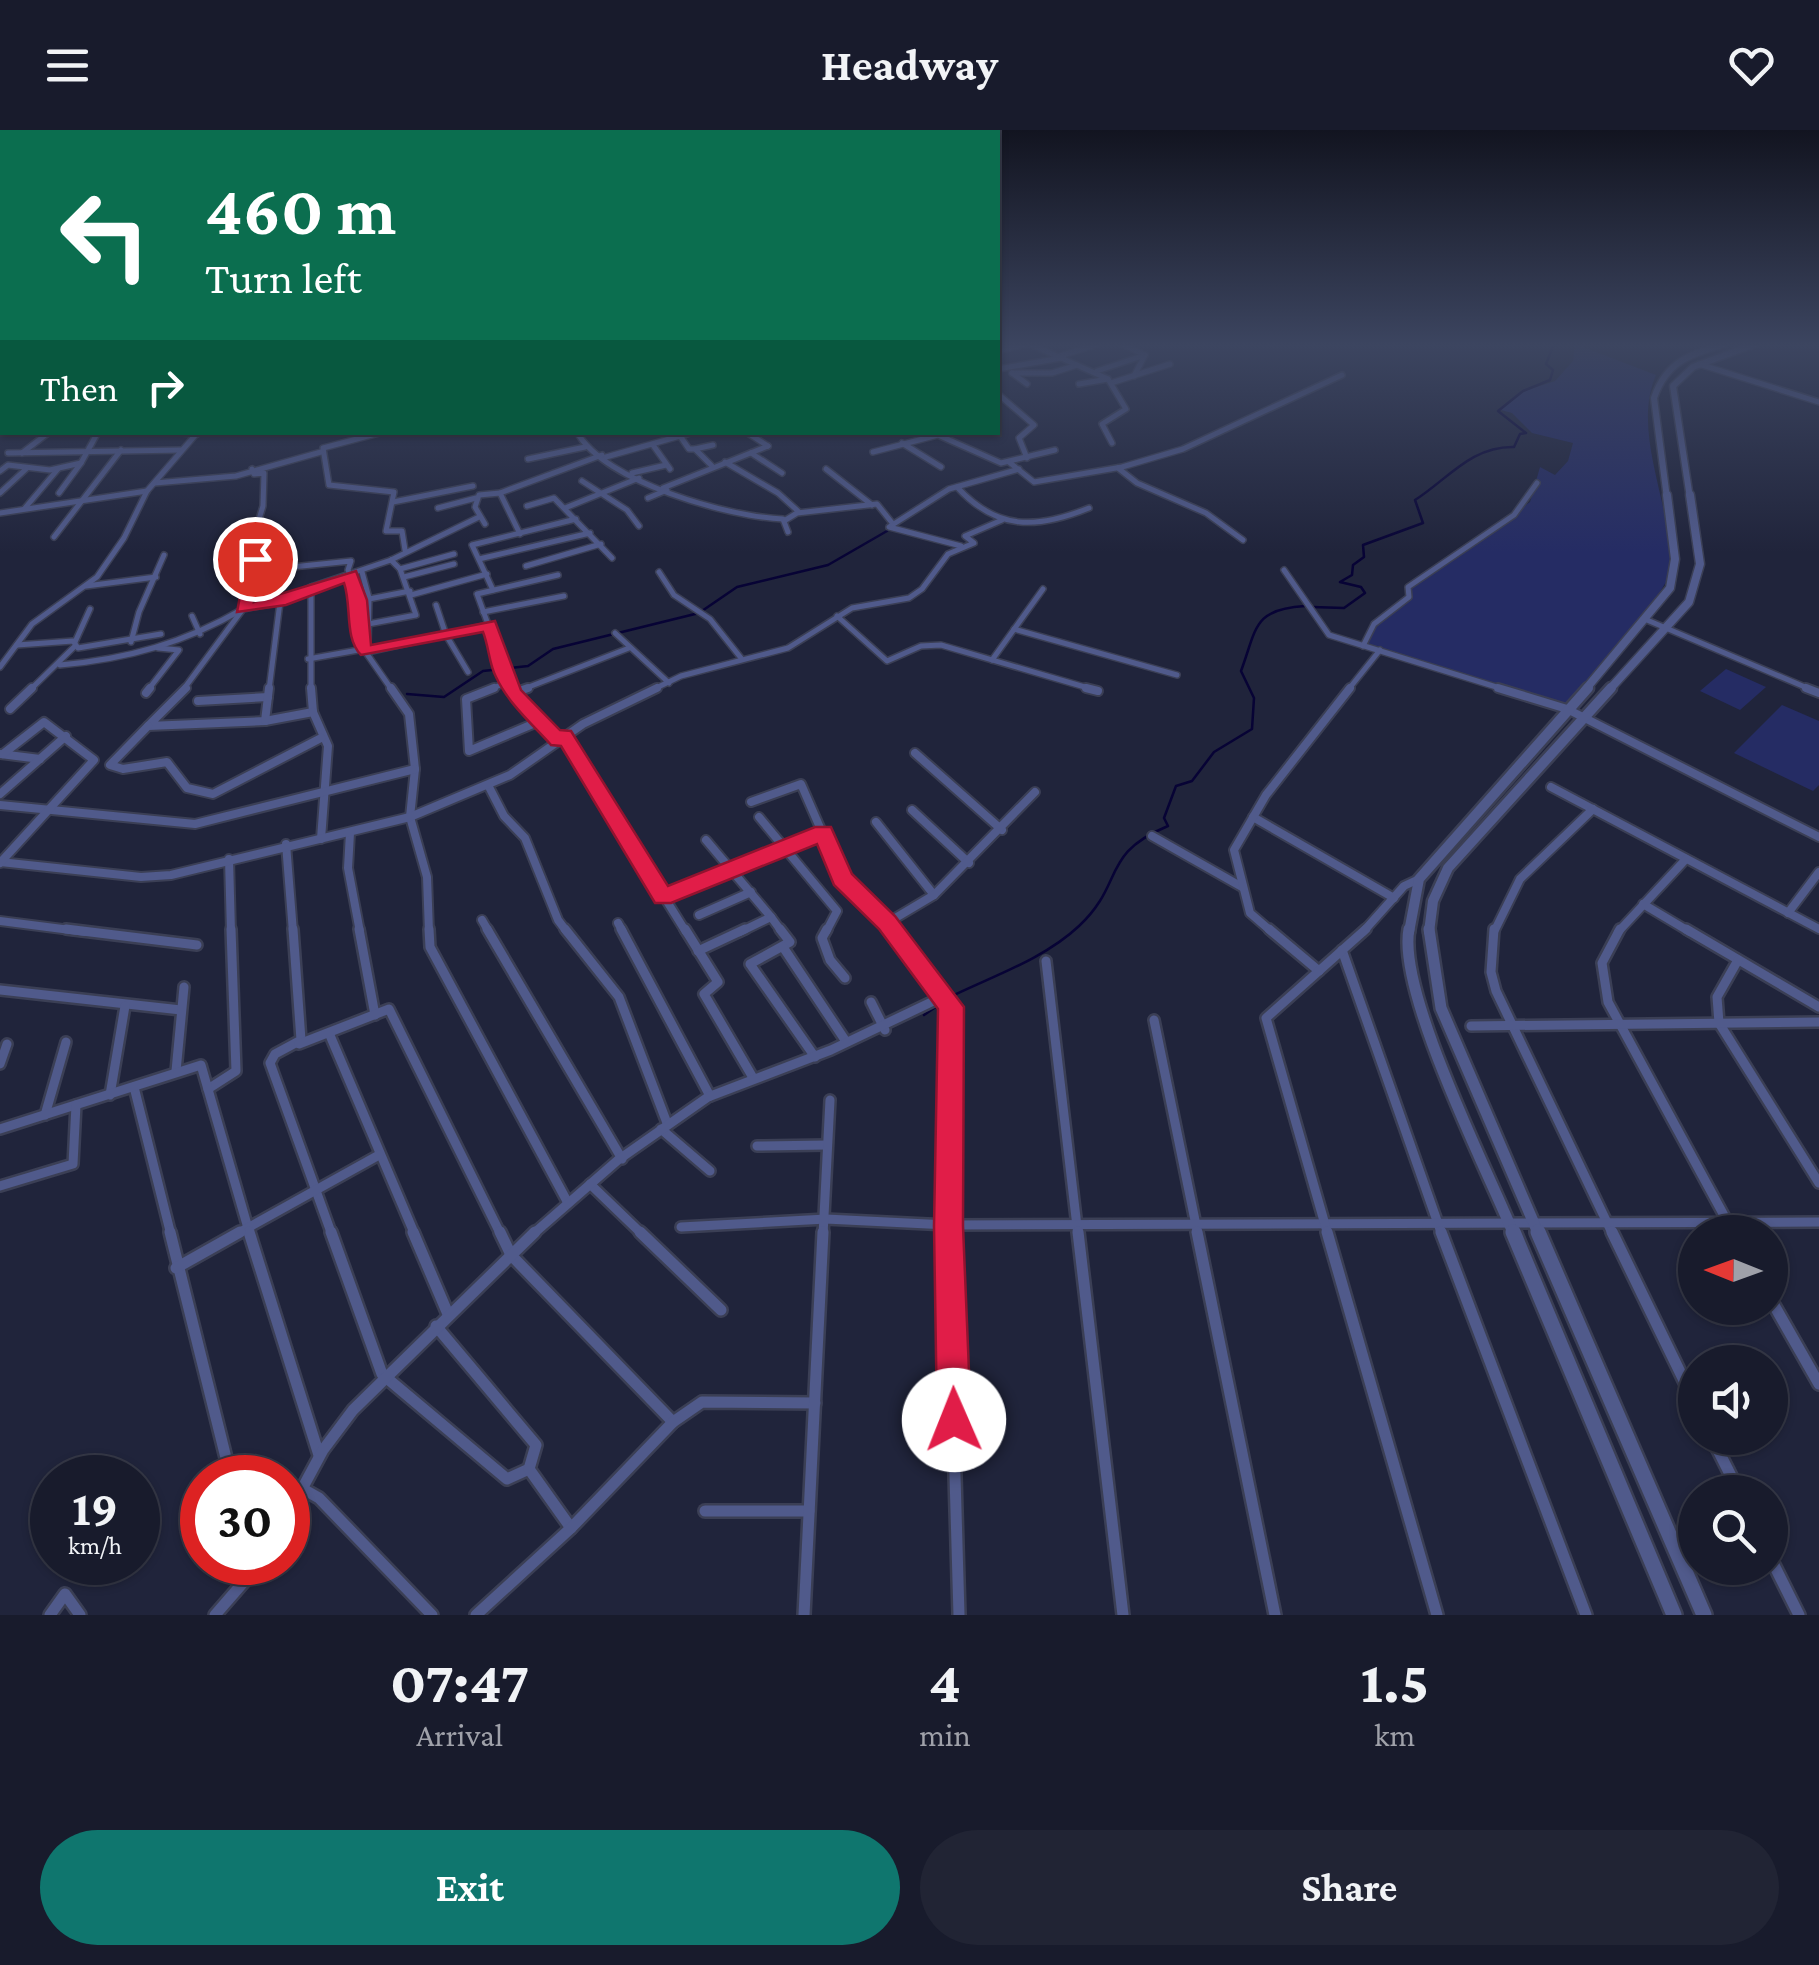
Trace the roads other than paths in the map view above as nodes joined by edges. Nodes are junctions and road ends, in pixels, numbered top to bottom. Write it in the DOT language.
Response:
graph roads {
  1 [pos="1024,413"];
  2 [pos="1119,413"];
  3 [pos="1259,413"];
  4 [pos="1656,413"];
  5 [pos="1677,413"];
  6 [pos="45,435"];
  7 [pos="97,435"];
  8 [pos="195,435"];
  9 [pos="372,435"];
  10 [pos="579,435"];
  11 [pos="645,435"];
  12 [pos="676,435"];
  13 [pos="680,435"];
  14 [pos="751,435"];
  15 [pos="906,435"];
  16 [pos="904,443"];
  17 [pos="1112,443"];
  18 [pos="652,444"];
  19 [pos="713,445"];
  20 [pos="585,447"];
  21 [pos="695,449"];
  22 [pos="121,450"];
  23 [pos="181,450"];
  24 [pos="1055,450"];
  25 [pos="90,451"];
  26 [pos="8,452"];
  27 [pos="322,452"];
  28 [pos="873,452"];
  29 [pos="22,453"];
  30 [pos="751,453"];
  31 [pos="604,456"];
  32 [pos="1026,458"];
  33 [pos="528,459"];
  34 [pos="725,462"];
  35 [pos="1009,462"];
  36 [pos="1662,463"];
  37 [pos="82,464"];
  38 [pos="712,466"];
  39 [pos="1117,466"];
  40 [pos="60,467"];
  41 [pos="1684,467"];
  42 [pos="941,468"];
  43 [pos="26,469"];
  44 [pos="252,469"];
  45 [pos="826,469"];
  46 [pos="1019,470"];
  47 [pos="0,471"];
  48 [pos="630,473"];
  49 [pos="782,473"];
  50 [pos="640,478"];
  51 [pos="364,479"];
  52 [pos="582,481"];
  53 [pos="155,483"];
  54 [pos="1536,483"];
  55 [pos="1666,486"];
  56 [pos="956,487"];
  57 [pos="666,489"];
  58 [pos="147,491"];
  59 [pos="365,491"];
  60 [pos="1688,491"];
  61 [pos="0,493"];
  62 [pos="59,493"];
  63 [pos="500,493"];
  64 [pos="600,494"];
  65 [pos="478,496"];
  66 [pos="648,498"];
  67 [pos="79,501"];
  68 [pos="393,502"];
  69 [pos="526,506"];
  70 [pos="872,506"];
  71 [pos="26,508"];
  72 [pos="438,508"];
  73 [pos="565,508"];
  74 [pos="1089,508"];
  75 [pos="0,513"];
  76 [pos="799,513"];
  77 [pos="479,517"];
  78 [pos="576,519"];
  79 [pos="1002,520"];
  80 [pos="784,521"];
  81 [pos="485,524"];
  82 [pos="893,524"];
  83 [pos="639,526"];
  84 [pos="788,532"];
  85 [pos="590,533"];
  86 [pos="520,534"];
  87 [pos="54,537"];
  88 [pos="1243,540"];
  89 [pos="601,544"];
  90 [pos="960,546"];
  91 [pos="405,550"];
  92 [pos="164,554"];
  93 [pos="454,554"];
  94 [pos="612,558"];
  95 [pos="479,559"];
  96 [pos="391,560"];
  97 [pos="454,564"];
  98 [pos="526,566"];
  99 [pos="292,567"];
  100 [pos="400,569"];
  101 [pos="1284,570"];
  102 [pos="362,572"];
  103 [pos="659,572"];
  104 [pos="350,574"];
  105 [pos="487,574"];
  106 [pos="558,575"];
  107 [pos="156,577"];
  108 [pos="404,578"];
  109 [pos="80,587"];
  110 [pos="311,587"];
  111 [pos="1043,589"];
  112 [pos="493,590"];
  113 [pos="410,593"];
  114 [pos="564,596"];
  115 [pos="365,599"];
  116 [pos="280,602"];
  117 [pos="436,605"];
  118 [pos="90,609"];
  119 [pos="243,609"];
  120 [pos="483,612"];
  121 [pos="192,616"];
  122 [pos="837,616"];
  123 [pos="1649,618"];
  124 [pos="364,625"];
  125 [pos="489,625"];
  126 [pos="1668,625"];
  127 [pos="1014,630"];
  128 [pos="615,633"];
  129 [pos="161,634"];
  130 [pos="200,634"];
  131 [pos="446,634"];
  132 [pos="131,642"];
  133 [pos="17,644"];
  134 [pos="75,645"];
  135 [pos="1363,646"];
  136 [pos="158,648"];
  137 [pos="629,648"];
  138 [pos="365,650"];
  139 [pos="1380,650"];
  140 [pos="124,657"];
  141 [pos="308,658"];
  142 [pos="741,658"];
  143 [pos="992,660"];
  144 [pos="60,665"];
  145 [pos="0,667"];
  146 [pos="468,672"];
  147 [pos="1178,675"];
  148 [pos="508,682"];
  149 [pos="669,683"];
  150 [pos="1098,691"];
  151 [pos="1819,691"];
  152 [pos="146,693"];
  153 [pos="514,693"];
  154 [pos="268,697"];
  155 [pos="198,701"];
  156 [pos="1567,709"];
  157 [pos="10,710"];
  158 [pos="313,712"];
  159 [pos="1583,716"];
  160 [pos="265,721"];
  161 [pos="540,721"];
  162 [pos="148,726"];
  163 [pos="66,736"];
  164 [pos="321,738"];
  165 [pos="561,738"];
  166 [pos="915,753"];
  167 [pos="1,754"];
  168 [pos="40,758"];
  169 [pos="415,769"];
  170 [pos="488,785"];
  171 [pos="1551,786"];
  172 [pos="325,790"];
  173 [pos="1035,792"];
  174 [pos="0,794"];
  175 [pos="751,802"];
  176 [pos="0,805"];
  177 [pos="48,809"];
  178 [pos="1593,809"];
  179 [pos="912,810"];
  180 [pos="410,816"];
  181 [pos="759,817"];
  182 [pos="1253,817"];
  183 [pos="876,822"];
  184 [pos="1002,830"];
  185 [pos="350,833"];
  186 [pos="823,833"];
  187 [pos="1152,836"];
  188 [pos="1819,837"];
  189 [pos="320,839"];
  190 [pos="706,840"];
  191 [pos="286,844"];
  192 [pos="785,848"];
  193 [pos="229,858"];
  194 [pos="1686,859"];
  195 [pos="0,862"];
  196 [pos="969,862"];
  197 [pos="732,870"];
  198 [pos="1819,872"];
  199 [pos="1419,878"];
  200 [pos="1242,888"];
  201 [pos="751,892"];
  202 [pos="934,894"];
  203 [pos="663,897"];
  204 [pos="1394,898"];
  205 [pos="1643,904"];
  206 [pos="1788,913"];
  207 [pos="699,915"];
  208 [pos="770,916"];
  209 [pos="482,920"];
  210 [pos="0,922"];
  211 [pos="887,922"];
  212 [pos="618,923"];
  213 [pos="1819,928"];
  214 [pos="197,944"];
  215 [pos="783,947"];
  216 [pos="1342,950"];
  217 [pos="698,951"];
  218 [pos="1738,960"];
  219 [pos="1046,961"];
  220 [pos="1319,971"];
  221 [pos="845,978"];
  222 [pos="184,987"];
  223 [pos="0,990"];
  224 [pos="944,996"];
  225 [pos="871,1002"];
  226 [pos="125,1006"];
  227 [pos="1819,1007"];
  228 [pos="181,1010"];
  229 [pos="375,1015"];
  230 [pos="1154,1020"];
  231 [pos="1510,1023"];
  232 [pos="1719,1023"];
  233 [pos="1818,1023"];
  234 [pos="1616,1024"];
  235 [pos="1471,1026"];
  236 [pos="885,1030"];
  237 [pos="329,1033"];
  238 [pos="845,1040"];
  239 [pos="66,1042"];
  240 [pos="8,1044"];
  241 [pos="299,1044"];
  242 [pos="815,1056"];
  243 [pos="0,1064"];
  244 [pos="176,1071"];
  245 [pos="752,1076"];
  246 [pos="134,1088"];
  247 [pos="208,1089"];
  248 [pos="110,1095"];
  249 [pos="710,1096"];
  250 [pos="830,1100"];
  251 [pos="76,1105"];
  252 [pos="46,1115"];
  253 [pos="664,1126"];
  254 [pos="0,1129"];
  255 [pos="827,1145"];
  256 [pos="758,1146"];
  257 [pos="379,1156"];
  258 [pos="622,1158"];
  259 [pos="710,1171"];
  260 [pos="1819,1183"];
  261 [pos="590,1184"];
  262 [pos="0,1186"];
  263 [pos="316,1191"];
  264 [pos="568,1203"];
  265 [pos="1723,1215"];
  266 [pos="826,1218"];
  267 [pos="1819,1222"];
  268 [pos="1508,1223"];
  269 [pos="1531,1223"];
  270 [pos="1607,1223"];
  271 [pos="1196,1224"];
  272 [pos="1324,1224"];
  273 [pos="1438,1224"];
  274 [pos="1788,1224"];
  275 [pos="1077,1225"];
  276 [pos="1678,1225"];
  277 [pos="948,1226"];
  278 [pos="681,1227"];
  279 [pos="248,1229"];
  280 [pos="512,1255"];
  281 [pos="176,1268"];
  282 [pos="721,1310"];
  283 [pos="448,1314"];
  284 [pos="1785,1325"];
  285 [pos="436,1326"];
  286 [pos="1678,1368"];
  287 [pos="382,1374"];
  288 [pos="1819,1384"];
  289 [pos="815,1403"];
  290 [pos="673,1422"];
  291 [pos="225,1455"];
  292 [pos="320,1455"];
  293 [pos="529,1469"];
  294 [pos="310,1473"];
  295 [pos="310,1493"];
  296 [pos="705,1511"];
  297 [pos="809,1511"];
  298 [pos="570,1528"];
  299 [pos="240,1585"];
  300 [pos="1784,1585"];
  301 [pos="50,1615"];
  302 [pos="80,1615"];
  303 [pos="215,1615"];
  304 [pos="432,1615"];
  305 [pos="476,1615"];
  306 [pos="804,1615"];
  307 [pos="959,1615"];
  308 [pos="1124,1615"];
  309 [pos="1275,1615"];
  310 [pos="1437,1615"];
  311 [pos="1586,1615"];
  312 [pos="1674,1615"];
  313 [pos="1704,1615"];
  314 [pos="1798,1615"];
  1 -- 32 [label="street"];
  2 -- 17 [label="street"];
  3 -- 39 [label="street"];
  4 -- 36 [label="street"];
  5 -- 41 [label="street"];
  6 -- 29 [label="street"];
  7 -- 25 [label="street"];
  8 -- 23 [label="street"];
  9 -- 27 [label="street"];
  10 -- 20 [label="street"];
  11 -- 18 [label="street"];
  12 -- 18 [label="street"];
  13 -- 21 [label="street"];
  14 -- 30 [label="street"];
  15 -- 16 [label="street"];
  16 -- 28 [label="street"];
  16 -- 35 [label="street"];
  16 -- 42 [label="street"];
  18 -- 31 [label="street"];
  18 -- 48 [label="street"];
  19 -- 21 [label="street"];
  20 -- 31 [label="street"];
  20 -- 33 [label="street"];
  21 -- 38 [label="street"];
  22 -- 23 [label="street"];
  22 -- 25 [label="street"];
  22 -- 67 [label="street"];
  23 -- 53 [label="street"];
  24 -- 32 [label="street"];
  25 -- 29 [label="street"];
  25 -- 37 [label="street"];
  26 -- 29 [label="street"];
  27 -- 44 [label="street"];
  27 -- 59 [label="street"];
  30 -- 34 [label="street"];
  30 -- 49 [label="street"];
  31 -- 48 [label="street"];
  31 -- 63 [label="street"];
  32 -- 35 [label="street"];
  34 -- 38 [label="street"];
  34 -- 76 [label="street"];
  35 -- 46 [label="street"];
  36 -- 41 [label="street"];
  36 -- 55 [label="street"];
  37 -- 40 [label="street"];
  37 -- 62 [label="street"];
  38 -- 57 [label="street"];
  39 -- 46 [label="street"];
  39 -- 88 [label="street"];
  40 -- 43 [label="street"];
  40 -- 71 [label="street"];
  41 -- 60 [label="street"];
  43 -- 47 [label="street"];
  43 -- 61 [label="street"];
  44 -- 53 [label="street"];
  44 -- 119 [label="street"];
  45 -- 70 [label="street"];
  46 -- 56 [label="street"];
  48 -- 50 [label="street"];
  50 -- 57 [label="street"];
  50 -- 64 [label="street"];
  51 -- 59 [label="street"];
  52 -- 64 [label="street"];
  53 -- 58 [label="street"];
  54 -- 135 [label="street"];
  55 -- 60 [label="street"];
  55 -- 123 [label="street"];
  56 -- 79 [label="street"];
  56 -- 82 [label="street"];
  57 -- 66 [label="street"];
  57 -- 80 [label="street"];
  58 -- 67 [label="street"];
  58 -- 109 [label="street"];
  59 -- 68 [label="street"];
  60 -- 126 [label="street"];
  63 -- 65 [label="street"];
  63 -- 86 [label="street"];
  64 -- 73 [label="street"];
  64 -- 83 [label="street"];
  65 -- 68 [label="street"];
  65 -- 72 [label="street"];
  65 -- 77 [label="street"];
  67 -- 71 [label="street"];
  67 -- 87 [label="street"];
  68 -- 91 [label="street"];
  69 -- 73 [label="street"];
  70 -- 76 [label="street"];
  70 -- 82 [label="street"];
  71 -- 75 [label="street"];
  73 -- 78 [label="street"];
  74 -- 79 [label="street"];
  76 -- 80 [label="street"];
  77 -- 81 [label="street"];
  77 -- 91 [label="street"];
  78 -- 85 [label="street"];
  78 -- 86 [label="street"];
  79 -- 90 [label="street"];
  80 -- 84 [label="street"];
  82 -- 90 [label="street"];
  85 -- 89 [label="street"];
  85 -- 95 [label="street"];
  86 -- 95 [label="street"];
  89 -- 94 [label="street"];
  89 -- 98 [label="street"];
  90 -- 122 [label="street"];
  91 -- 96 [label="street"];
  92 -- 107 [label="street"];
  93 -- 100 [label="street"];
  95 -- 105 [label="street"];
  96 -- 100 [label="street"];
  96 -- 102 [label="street"];
  97 -- 108 [label="street"];
  99 -- 104 [label="street"];
  100 -- 108 [label="street"];
  101 -- 135 [label="street"];
  102 -- 104 [label="street"];
  102 -- 115 [label="street"];
  103 -- 142 [label="street"];
  104 -- 110 [label="street"];
  104 -- 115 [label="street"];
  105 -- 112 [label="street"];
  105 -- 113 [label="street"];
  106 -- 112 [label="street"];
  107 -- 109 [label="street"];
  107 -- 132 [label="street"];
  108 -- 113 [label="street"];
  109 -- 133 [label="street"];
  110 -- 116 [label="street"];
  110 -- 141 [label="street"];
  111 -- 127 [label="street"];
  112 -- 120 [label="street"];
  113 -- 115 [label="street"];
  113 -- 124 [label="street"];
  114 -- 120 [label="street"];
  115 -- 124 [label="street"];
  116 -- 119 [label="street"];
  116 -- 154 [label="street"];
  117 -- 131 [label="street"];
  118 -- 134 [label="street"];
  119 -- 130 [label="street"];
  119 -- 162 [label="street"];
  120 -- 125 [label="street"];
  121 -- 130 [label="street"];
  122 -- 142 [label="street"];
  122 -- 143 [label="street"];
  123 -- 126 [label="street"];
  123 -- 156 [label="street"];
  124 -- 138 [label="street"];
  125 -- 131 [label="street"];
  125 -- 148 [label="street"];
  126 -- 151 [label="street"];
  126 -- 159 [label="street"];
  127 -- 143 [label="street"];
  127 -- 147 [label="street"];
  128 -- 137 [label="street"];
  129 -- 132 [label="street"];
  130 -- 136 [label="street"];
  131 -- 138 [label="street"];
  131 -- 146 [label="street"];
  132 -- 134 [label="street"];
  132 -- 140 [label="street"];
  133 -- 134 [label="street"];
  133 -- 145 [label="street"];
  134 -- 144 [label="street"];
  135 -- 139 [label="street"];
  136 -- 140 [label="street"];
  136 -- 152 [label="street"];
  137 -- 149 [label="street"];
  137 -- 153 [label="street"];
  138 -- 141 [label="street"];
  138 -- 169 [label="street"];
  139 -- 156 [label="street"];
  139 -- 182 [label="street"];
  140 -- 144 [label="street"];
  141 -- 158 [label="street"];
  142 -- 149 [label="street"];
  143 -- 150 [label="street"];
  144 -- 157 [label="street"];
  148 -- 153 [label="street"];
  148 -- 161 [label="street"];
  149 -- 165 [label="street"];
  153 -- 161 [label="street"];
  154 -- 155 [label="street"];
  154 -- 160 [label="street"];
  156 -- 159 [label="street"];
  156 -- 199 [label="street"];
  158 -- 160 [label="street"];
  158 -- 164 [label="street"];
  159 -- 188 [label="street"];
  159 -- 269 [label="street"];
  160 -- 162 [label="street"];
  161 -- 165 [label="street"];
  162 -- 164 [label="street"];
  163 -- 167 [label="street"];
  163 -- 168 [label="street"];
  163 -- 177 [label="street"];
  164 -- 172 [label="street"];
  165 -- 170 [label="street"];
  165 -- 203 [label="street"];
  166 -- 184 [label="street"];
  167 -- 168 [label="street"];
  168 -- 174 [label="street"];
  169 -- 172 [label="street"];
  169 -- 180 [label="street"];
  170 -- 180 [label="street"];
  170 -- 253 [label="street"];
  171 -- 178 [label="street"];
  172 -- 177 [label="street"];
  172 -- 189 [label="street"];
  173 -- 184 [label="street"];
  175 -- 186 [label="street"];
  176 -- 177 [label="street"];
  177 -- 195 [label="street"];
  178 -- 194 [label="street"];
  178 -- 231 [label="street"];
  179 -- 196 [label="street"];
  180 -- 185 [label="street"];
  180 -- 264 [label="street"];
  181 -- 192 [label="street"];
  182 -- 200 [label="street"];
  182 -- 204 [label="street"];
  183 -- 202 [label="street"];
  184 -- 196 [label="street"];
  185 -- 189 [label="street"];
  185 -- 229 [label="street"];
  186 -- 192 [label="street"];
  186 -- 211 [label="street"];
  187 -- 200 [label="street"];
  189 -- 191 [label="street"];
  190 -- 197 [label="street"];
  191 -- 193 [label="street"];
  191 -- 241 [label="street"];
  192 -- 197 [label="street"];
  192 -- 221 [label="street"];
  193 -- 195 [label="street"];
  193 -- 247 [label="street"];
  194 -- 205 [label="street"];
  194 -- 206 [label="street"];
  196 -- 202 [label="street"];
  197 -- 201 [label="street"];
  197 -- 203 [label="street"];
  198 -- 206 [label="street"];
  199 -- 204 [label="street"];
  199 -- 268 [label="street"];
  200 -- 220 [label="street"];
  201 -- 207 [label="street"];
  201 -- 208 [label="street"];
  202 -- 211 [label="street"];
  203 -- 217 [label="street"];
  204 -- 216 [label="street"];
  205 -- 218 [label="street"];
  205 -- 234 [label="street"];
  206 -- 213 [label="street"];
  208 -- 215 [label="street"];
  208 -- 217 [label="street"];
  209 -- 258 [label="street"];
  210 -- 214 [label="street"];
  211 -- 224 [label="street"];
  212 -- 249 [label="street"];
  215 -- 238 [label="street"];
  215 -- 242 [label="street"];
  216 -- 220 [label="street"];
  216 -- 273 [label="street"];
  217 -- 245 [label="street"];
  218 -- 227 [label="street"];
  218 -- 232 [label="street"];
  219 -- 275 [label="street"];
  220 -- 272 [label="street"];
  222 -- 228 [label="street"];
  223 -- 226 [label="street"];
  224 -- 236 [label="street"];
  224 -- 277 [label="street"];
  225 -- 236 [label="street"];
  226 -- 228 [label="street"];
  226 -- 248 [label="street"];
  228 -- 244 [label="street"];
  229 -- 237 [label="street"];
  229 -- 280 [label="street"];
  230 -- 271 [label="street"];
  231 -- 234 [label="street"];
  231 -- 235 [label="street"];
  231 -- 270 [label="street"];
  232 -- 233 [label="street"];
  232 -- 234 [label="street"];
  232 -- 260 [label="street"];
  234 -- 265 [label="street"];
  236 -- 238 [label="street"];
  237 -- 241 [label="street"];
  237 -- 257 [label="street"];
  238 -- 242 [label="street"];
  239 -- 252 [label="street"];
  240 -- 243 [label="street"];
  241 -- 263 [label="street"];
  242 -- 245 [label="street"];
  244 -- 246 [label="street"];
  244 -- 247 [label="street"];
  245 -- 249 [label="street"];
  246 -- 248 [label="street"];
  246 -- 281 [label="street"];
  247 -- 279 [label="street"];
  248 -- 251 [label="street"];
  249 -- 253 [label="street"];
  250 -- 255 [label="street"];
  251 -- 252 [label="street"];
  251 -- 262 [label="street"];
  252 -- 254 [label="street"];
  253 -- 258 [label="street"];
  253 -- 259 [label="street"];
  255 -- 256 [label="street"];
  255 -- 266 [label="street"];
  257 -- 263 [label="street"];
  257 -- 283 [label="street"];
  258 -- 261 [label="street"];
  261 -- 264 [label="street"];
  261 -- 282 [label="street"];
  263 -- 279 [label="street"];
  263 -- 287 [label="street"];
  264 -- 280 [label="street"];
  266 -- 277 [label="street"];
  266 -- 278 [label="street"];
  266 -- 289 [label="street"];
  267 -- 274 [label="street"];
  268 -- 269 [label="street"];
  268 -- 273 [label="street"];
  268 -- 312 [label="street"];
  269 -- 270 [label="street"];
  269 -- 313 [label="street"];
  270 -- 276 [label="street"];
  270 -- 286 [label="street"];
  271 -- 272 [label="street"];
  271 -- 275 [label="street"];
  271 -- 309 [label="street"];
  272 -- 273 [label="street"];
  272 -- 310 [label="street"];
  273 -- 311 [label="street"];
  275 -- 277 [label="street"];
  275 -- 308 [label="street"];
  277 -- 307 [label="street"];
  279 -- 281 [label="street"];
  279 -- 292 [label="street"];
  280 -- 283 [label="street"];
  280 -- 290 [label="street"];
  281 -- 291 [label="street"];
  283 -- 285 [label="street"];
  284 -- 288 [label="street"];
  285 -- 287 [label="street"];
  285 -- 293 [label="street"];
  287 -- 292 [label="street"];
  287 -- 293 [label="street"];
  289 -- 290 [label="street"];
  289 -- 297 [label="street"];
  290 -- 298 [label="street"];
  292 -- 294 [label="street"];
  293 -- 298 [label="street"];
  295 -- 304 [label="street"];
  296 -- 297 [label="street"];
  297 -- 306 [label="street"];
  298 -- 305 [label="street"];
  299 -- 303 [label="street"];
  300 -- 314 [label="street"];
  301 -- 302 [label="street"];
}
